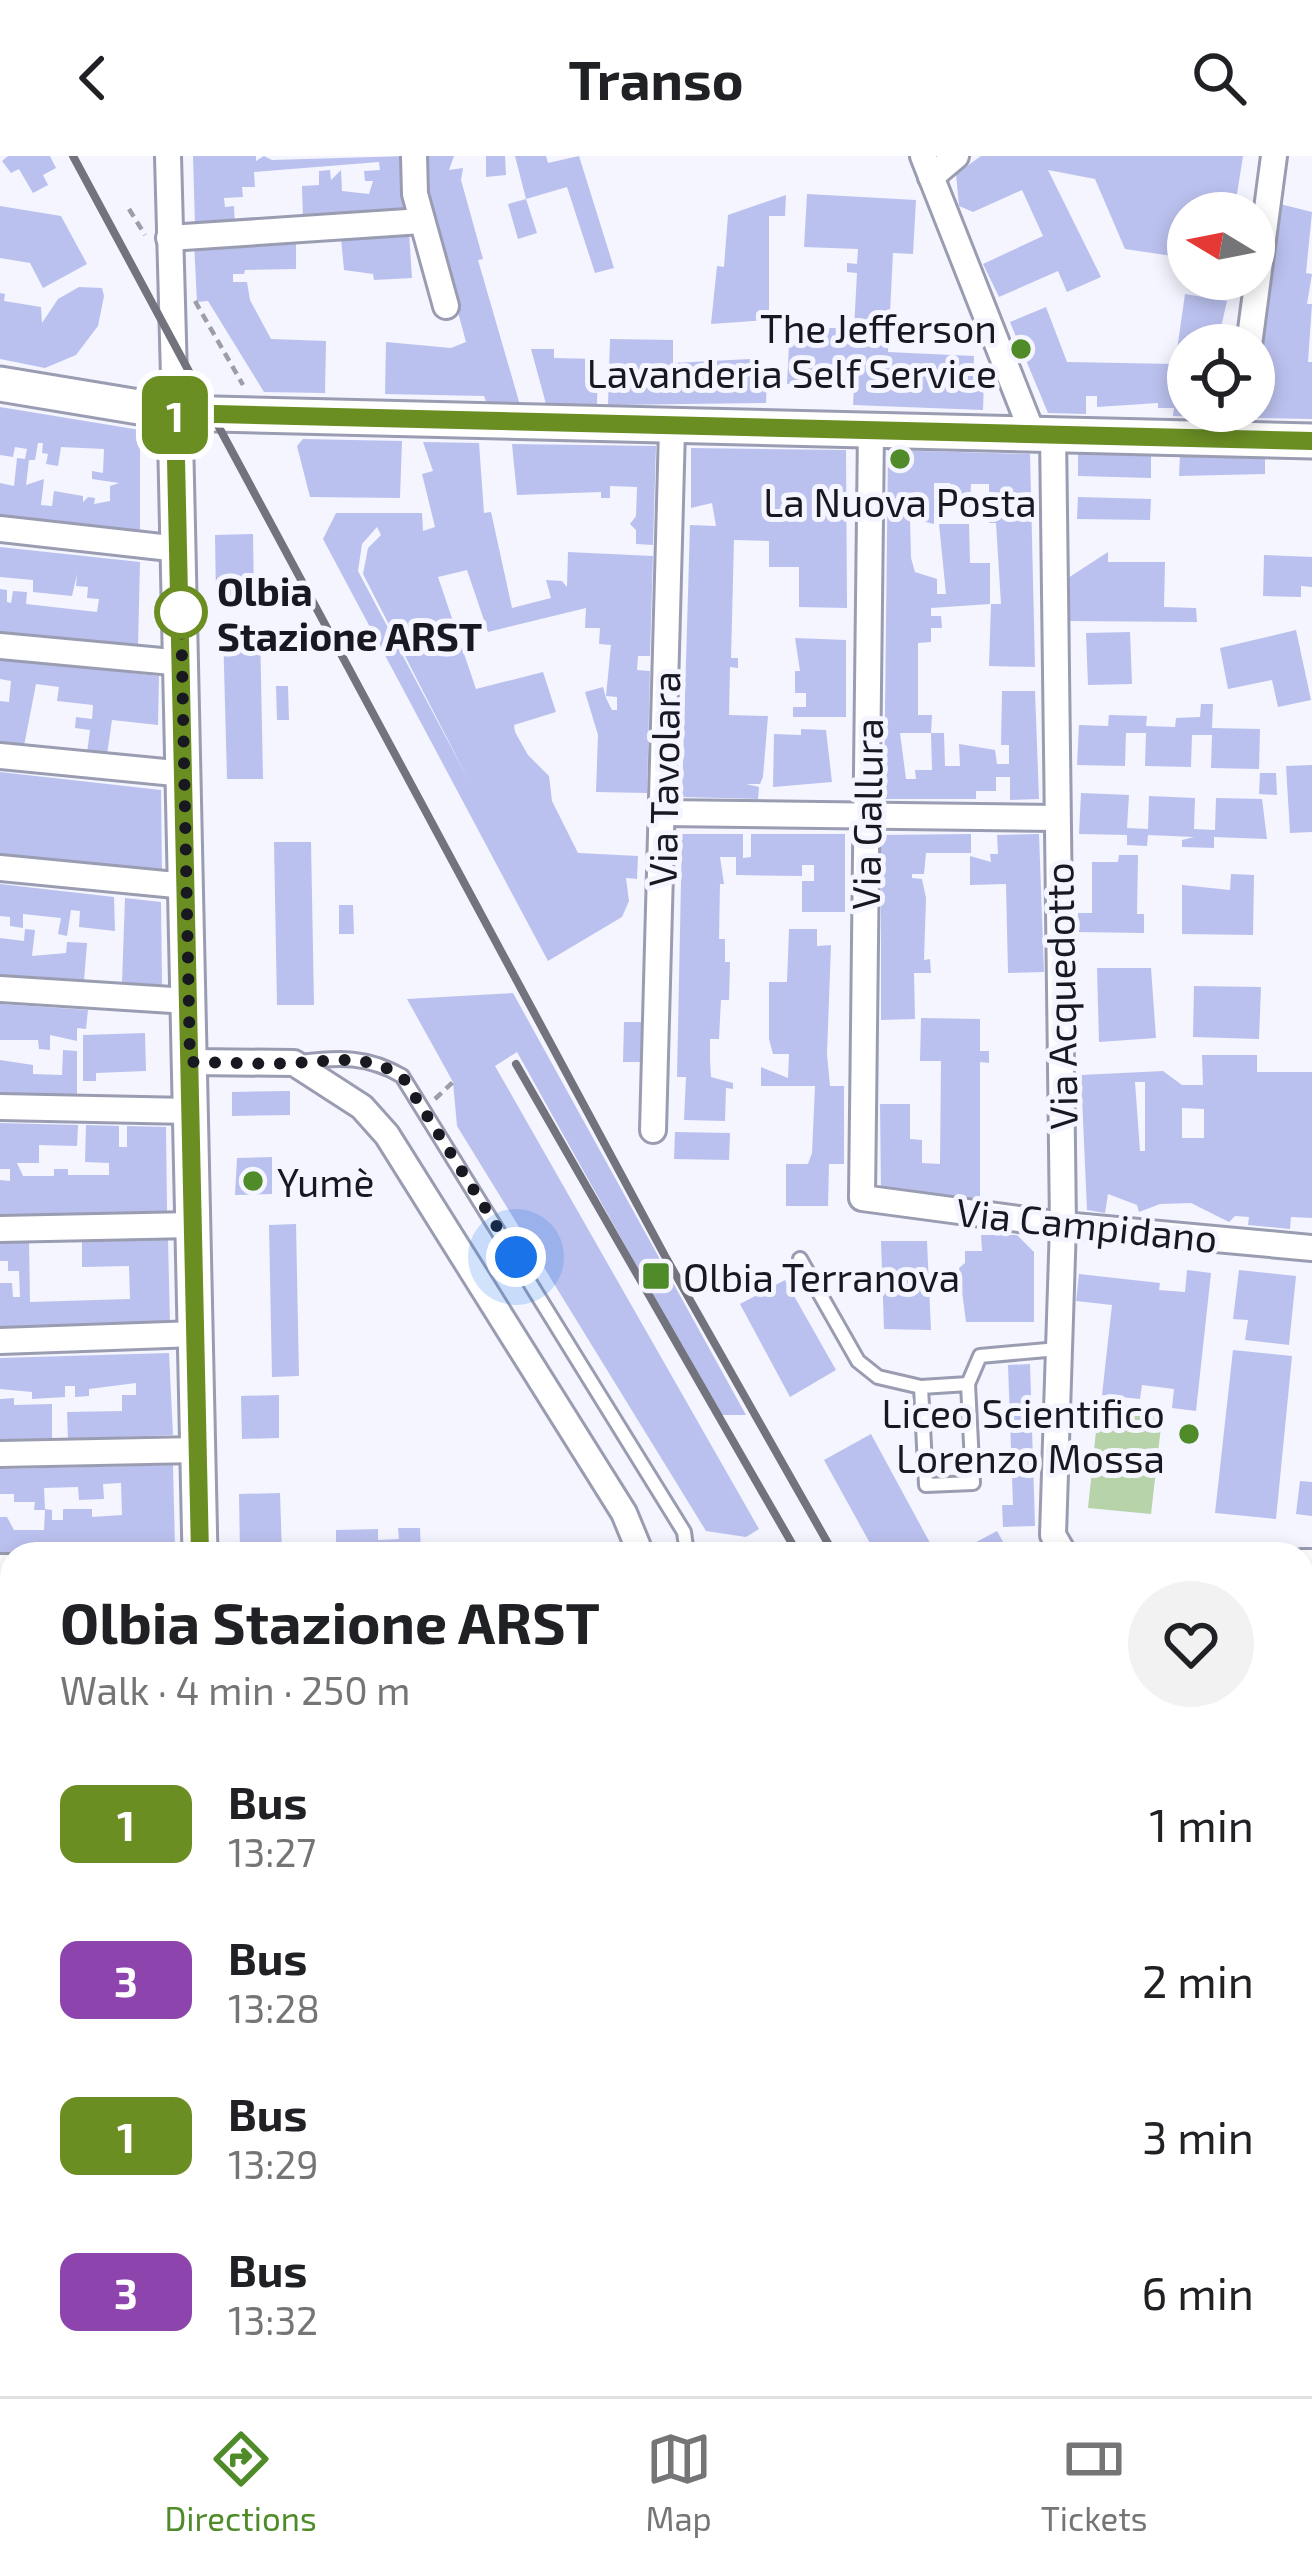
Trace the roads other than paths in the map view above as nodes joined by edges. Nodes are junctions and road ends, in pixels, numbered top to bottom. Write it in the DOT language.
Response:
graph roads {
  1 [pos="168,156"];
  2 [pos="415,156"];
  3 [pos="956,156"];
  4 [pos="1274,156"];
  5 [pos="927,166"];
  6 [pos="422,221"];
  7 [pos="169,238"];
  8 [pos="446,306"];
  9 [pos="1252,324"];
  10 [pos="0,384"];
  11 [pos="175,413"];
  12 [pos="672,428"];
  13 [pos="1167,428"];
  14 [pos="871,430"];
  15 [pos="1271,432"];
  16 [pos="1042,433"];
  17 [pos="1312,441"];
  18 [pos="0,529"];
  19 [pos="179,549"];
  20 [pos="0,646"];
  21 [pos="183,663"];
  22 [pos="0,756"];
  23 [pos="185,774"];
  24 [pos="663,813"];
  25 [pos="866,816"];
  26 [pos="1058,818"];
  27 [pos="0,868"];
  28 [pos="186,886"];
  29 [pos="0,989"];
  30 [pos="188,1001"];
  31 [pos="190,1062"];
  32 [pos="294,1063"];
  33 [pos="0,1107"];
  34 [pos="189,1111"];
  35 [pos="653,1130"];
  36 [pos="862,1198"];
  37 [pos="192,1225"];
  38 [pos="1063,1225"];
  39 [pos="0,1229"];
  40 [pos="1312,1247"];
  41 [pos="800,1259"];
  42 [pos="196,1334"];
  43 [pos="0,1341"];
  44 [pos="1058,1349"];
  45 [pos="968,1384"];
  46 [pos="921,1387"];
  47 [pos="197,1450"];
  48 [pos="0,1454"];
  49 [pos="200,1542"];
  50 [pos="635,1542"];
  51 [pos="685,1542"];
  52 [pos="1057,1542"];
  1 -- 7 [label="street"];
  2 -- 6 [label="street"];
  3 -- 5 [label="street, Via Acquedotto"];
  4 -- 9 [label="street"];
  5 -- 16 [label="street, Via Acquedotto"];
  6 -- 7 [label="street"];
  6 -- 8 [label="street"];
  7 -- 11 [label="street"];
  10 -- 11 [label="main road"];
  11 -- 12 [label="main road"];
  11 -- 19 [label="main road"];
  12 -- 14 [label="main road"];
  12 -- 24 [label="street, Via Tavolara"];
  13 -- 16 [label="main road"];
  14 -- 16 [label="main road"];
  14 -- 25 [label="street, Via Gallura"];
  15 -- 17 [label="main road"];
  16 -- 26 [label="street, Via Acquedotto"];
  18 -- 19 [label="street"];
  19 -- 21 [label="main road"];
  20 -- 21 [label="street"];
  21 -- 23 [label="main road"];
  22 -- 23 [label="street"];
  23 -- 28 [label="main road"];
  24 -- 25 [label="street"];
  24 -- 35 [label="street, Via Tavolara"];
  25 -- 26 [label="street"];
  25 -- 36 [label="street, Via Gallura"];
  26 -- 38 [label="street, Via Acquedotto"];
  27 -- 28 [label="street"];
  28 -- 30 [label="main road"];
  29 -- 30 [label="street"];
  30 -- 31 [label="main road"];
  31 -- 32 [label="street"];
  31 -- 34 [label="main road"];
  32 -- 50 [label="street"];
  32 -- 51 [label="lane"];
  33 -- 34 [label="street"];
  34 -- 37 [label="main road"];
  36 -- 38 [label="street, Via Campidano"];
  37 -- 39 [label="street"];
  37 -- 42 [label="main road"];
  38 -- 40 [label="street, Via Campidano"];
  38 -- 44 [label="street, Via Acquedotto"];
  41 -- 46 [label="lane"];
  42 -- 43 [label="street"];
  42 -- 47 [label="main road"];
  44 -- 45 [label="lane"];
  44 -- 52 [label="street, Via Acquedotto"];
  45 -- 46 [label="lane"];
  45 -- 46 [label="lane"];
  47 -- 48 [label="street"];
  47 -- 49 [label="main road"];
}
